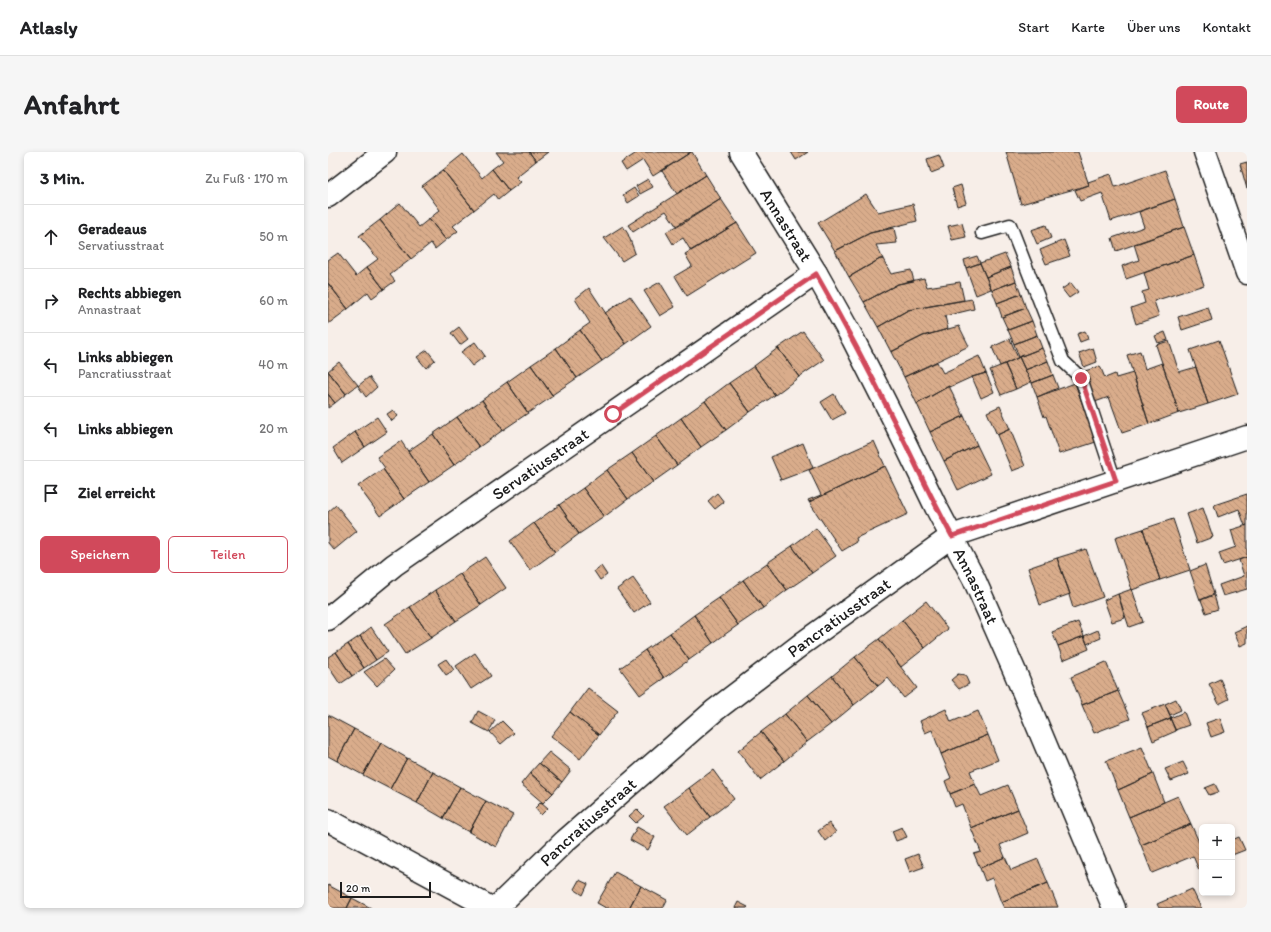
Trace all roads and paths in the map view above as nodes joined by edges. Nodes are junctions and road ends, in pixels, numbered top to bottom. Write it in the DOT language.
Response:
graph roads {
  1 [pos="385,152"];
  2 [pos="741,152"];
  3 [pos="1205,152"];
  4 [pos="328,196"];
  5 [pos="982,233"];
  6 [pos="1247,273"];
  7 [pos="816,274"];
  8 [pos="1247,437"];
  9 [pos="1116,481"];
  10 [pos="952,536"];
  11 [pos="328,619"];
  12 [pos="328,820"];
  13 [pos="491,908"];
  14 [pos="496,908"];
  15 [pos="1114,908"];
  1 -- 4 [label="street"];
  2 -- 7 [label="street, Annastraat"];
  3 -- 6 [label="street"];
  5 -- 9 [label="lane"];
  7 -- 10 [label="street, Annastraat"];
  7 -- 11 [label="street, Servatiusstraat"];
  8 -- 9 [label="street, Pancratiusstraat"];
  9 -- 10 [label="street, Pancratiusstraat"];
  10 -- 14 [label="street, Pancratiusstraat"];
  10 -- 15 [label="street, Annastraat"];
  12 -- 13 [label="street"];
}
